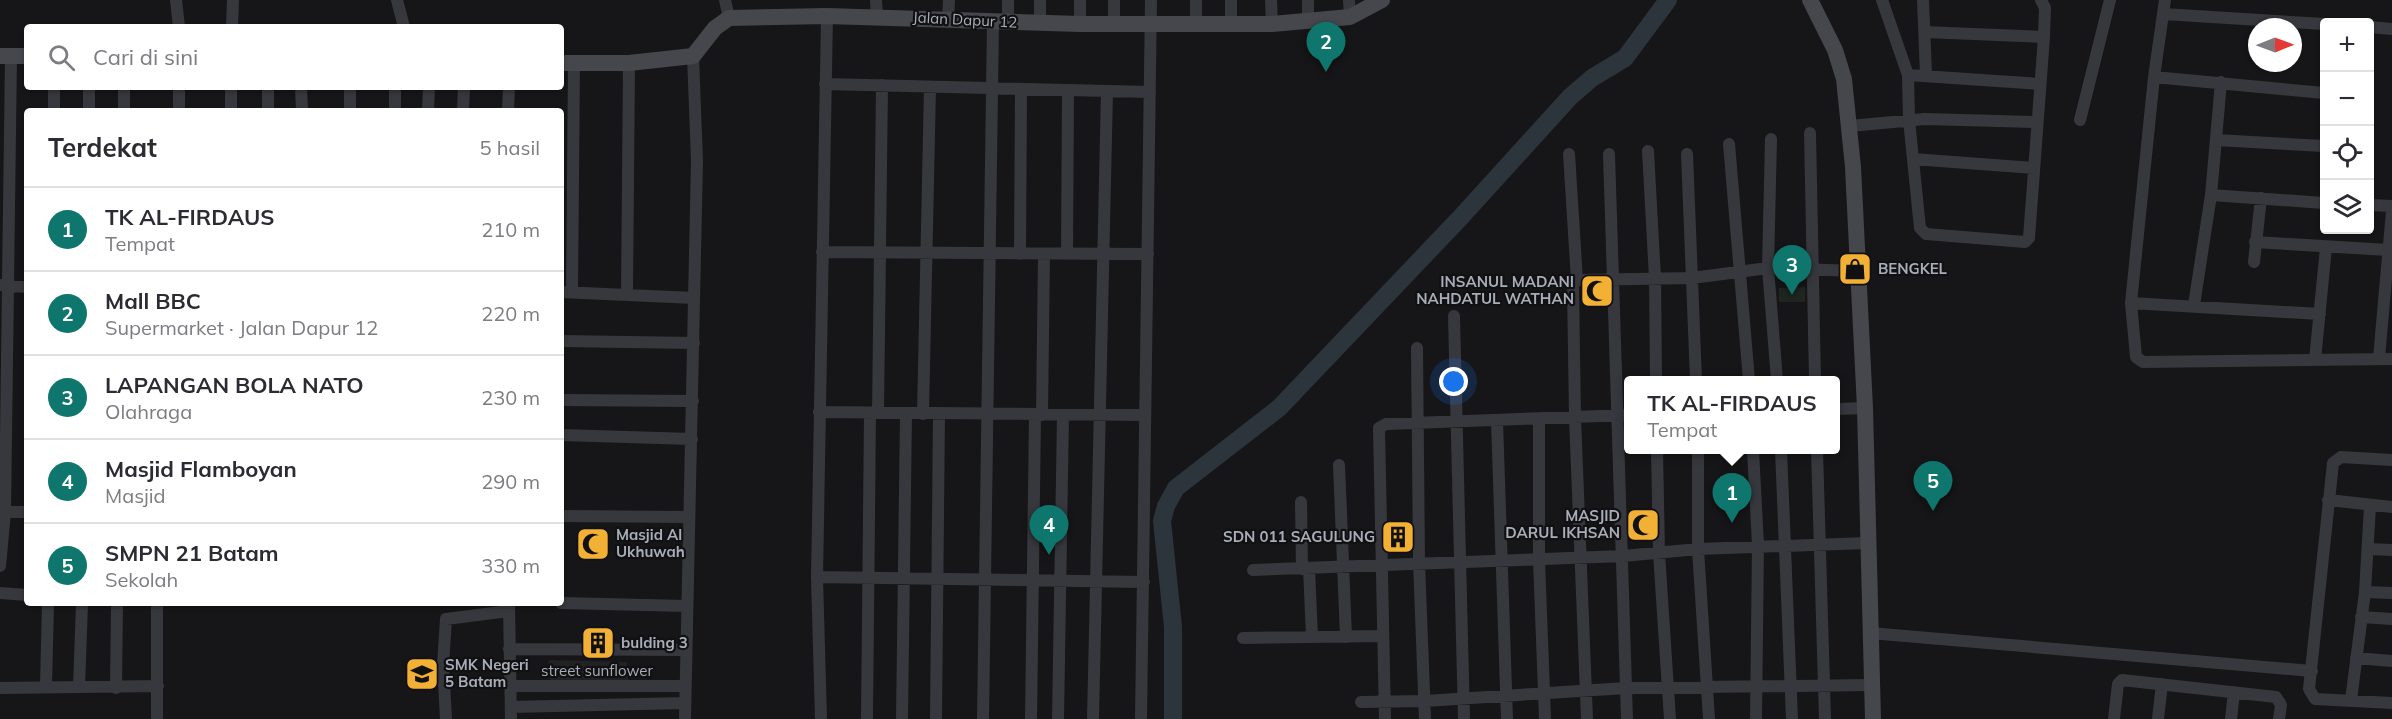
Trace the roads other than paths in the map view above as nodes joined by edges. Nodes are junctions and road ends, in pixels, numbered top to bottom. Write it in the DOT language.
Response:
graph roads {
  1 [pos="176,0"];
  2 [pos="233,0"];
  3 [pos="397,0"];
  4 [pos="725,0"];
  5 [pos="949,0"];
  6 [pos="1008,0"];
  7 [pos="1040,0"];
  8 [pos="1080,0"];
  9 [pos="1114,0"];
  10 [pos="1151,0"];
  11 [pos="1196,0"];
  12 [pos="1231,0"];
  13 [pos="1271,0"];
  14 [pos="1308,0"];
  15 [pos="1382,0"];
  16 [pos="1810,0"];
  17 [pos="1882,0"];
  18 [pos="1923,0"];
  19 [pos="2041,0"];
  20 [pos="2110,0"];
  21 [pos="2165,0"];
  22 [pos="1356,7"];
  23 [pos="876,8"];
  24 [pos="2163,14"];
  25 [pos="827,16"];
  26 [pos="729,18"];
  27 [pos="1308,20"];
  28 [pos="948,21"];
  29 [pos="1000,22"];
  30 [pos="1040,23"];
  31 [pos="1196,23"];
  32 [pos="179,24"];
  33 [pos="232,24"];
  34 [pos="403,24"];
  35 [pos="1080,24"];
  36 [pos="1114,24"];
  37 [pos="1231,24"];
  38 [pos="1272,24"];
  39 [pos="2320,24"];
  40 [pos="1151,25"];
  41 [pos="2374,27"];
  42 [pos="2392,29"];
  43 [pos="1925,32"];
  44 [pos="2044,37"];
  45 [pos="13,56"];
  46 [pos="693,56"];
  47 [pos="568,63"];
  48 [pos="629,63"];
  49 [pos="1908,75"];
  50 [pos="1926,75"];
  51 [pos="2154,77"];
  52 [pos="2221,82"];
  53 [pos="825,84"];
  54 [pos="2040,84"];
  55 [pos="882,85"];
  56 [pos="930,87"];
  57 [pos="992,88"];
  58 [pos="1021,89"];
  59 [pos="54,90"];
  60 [pos="89,90"];
  61 [pos="124,90"];
  62 [pos="179,90"];
  63 [pos="231,90"];
  64 [pos="268,90"];
  65 [pos="301,90"];
  66 [pos="350,90"];
  67 [pos="395,90"];
  68 [pos="429,90"];
  69 [pos="464,90"];
  70 [pos="509,90"];
  71 [pos="1068,90"];
  72 [pos="1107,91"];
  73 [pos="1150,92"];
  74 [pos="2320,92"];
  75 [pos="54,108"];
  76 [pos="89,108"];
  77 [pos="124,108"];
  78 [pos="179,108"];
  79 [pos="231,108"];
  80 [pos="268,108"];
  81 [pos="302,108"];
  82 [pos="350,108"];
  83 [pos="395,108"];
  84 [pos="428,108"];
  85 [pos="463,108"];
  86 [pos="508,108"];
  87 [pos="1909,120"];
  88 [pos="2080,120"];
  89 [pos="2037,122"];
  90 [pos="1850,126"];
  91 [pos="1810,133"];
  92 [pos="1771,139"];
  93 [pos="2216,140"];
  94 [pos="1729,144"];
  95 [pos="2320,146"];
  96 [pos="1648,151"];
  97 [pos="1569,154"];
  98 [pos="1609,154"];
  99 [pos="1687,154"];
  100 [pos="1913,159"];
  101 [pos="2034,168"];
  102 [pos="2211,195"];
  103 [pos="2261,198"];
  104 [pos="2320,203"];
  105 [pos="2374,205"];
  106 [pos="2392,206"];
  107 [pos="2392,211"];
  108 [pos="2255,242"];
  109 [pos="2326,247"];
  110 [pos="2388,250"];
  111 [pos="822,252"];
  112 [pos="880,252"];
  113 [pos="927,253"];
  114 [pos="990,253"];
  115 [pos="1020,254"];
  116 [pos="1044,254"];
  117 [pos="1067,254"];
  118 [pos="1105,254"];
  119 [pos="1148,254"];
  120 [pos="2254,262"];
  121 [pos="1768,268"];
  122 [pos="1813,268"];
  123 [pos="1742,270"];
  124 [pos="1856,271"];
  125 [pos="1615,278"];
  126 [pos="1655,278"];
  127 [pos="1692,278"];
  128 [pos="1577,280"];
  129 [pos="4,286"];
  130 [pos="24,287"];
  131 [pos="567,292"];
  132 [pos="627,294"];
  133 [pos="694,298"];
  134 [pos="2388,301"];
  135 [pos="2132,303"];
  136 [pos="2194,305"];
  137 [pos="2320,314"];
  138 [pos="1454,316"];
  139 [pos="564,341"];
  140 [pos="694,342"];
  141 [pos="1417,348"];
  142 [pos="2386,359"];
  143 [pos="2315,360"];
  144 [pos="1656,376"];
  145 [pos="1696,376"];
  146 [pos="1749,376"];
  147 [pos="1777,376"];
  148 [pos="1815,376"];
  149 [pos="564,400"];
  150 [pos="693,401"];
  151 [pos="1865,408"];
  152 [pos="1840,409"];
  153 [pos="819,412"];
  154 [pos="874,413"];
  155 [pos="906,413"];
  156 [pos="939,413"];
  157 [pos="923,414"];
  158 [pos="987,414"];
  159 [pos="1039,415"];
  160 [pos="1063,415"];
  161 [pos="1098,415"];
  162 [pos="1623,415"];
  163 [pos="1145,416"];
  164 [pos="1575,418"];
  165 [pos="1539,419"];
  166 [pos="1497,421"];
  167 [pos="1458,423"];
  168 [pos="1417,424"];
  169 [pos="564,435"];
  170 [pos="693,439"];
  171 [pos="1657,454"];
  172 [pos="1698,454"];
  173 [pos="1753,454"];
  174 [pos="1781,454"];
  175 [pos="1817,454"];
  176 [pos="2392,460"];
  177 [pos="1339,465"];
  178 [pos="2328,500"];
  179 [pos="1301,502"];
  180 [pos="2370,506"];
  181 [pos="2392,507"];
  182 [pos="2,512"];
  183 [pos="24,512"];
  184 [pos="564,516"];
  185 [pos="688,517"];
  186 [pos="1867,543"];
  187 [pos="1785,544"];
  188 [pos="1821,544"];
  189 [pos="1758,545"];
  190 [pos="1698,549"];
  191 [pos="2368,549"];
  192 [pos="2392,550"];
  193 [pos="1659,553"];
  194 [pos="1581,556"];
  195 [pos="1623,556"];
  196 [pos="1539,560"];
  197 [pos="1462,561"];
  198 [pos="1502,561"];
  199 [pos="1419,562"];
  200 [pos="0,566"];
  201 [pos="1381,566"];
  202 [pos="1343,567"];
  203 [pos="1306,569"];
  204 [pos="1253,570"];
  205 [pos="817,577"];
  206 [pos="869,578"];
  207 [pos="904,578"];
  208 [pos="938,578"];
  209 [pos="986,580"];
  210 [pos="1034,581"];
  211 [pos="1060,581"];
  212 [pos="1096,582"];
  213 [pos="1144,582"];
  214 [pos="2365,591"];
  215 [pos="0,593"];
  216 [pos="2392,593"];
  217 [pos="24,595"];
  218 [pos="564,603"];
  219 [pos="48,606"];
  220 [pos="82,606"];
  221 [pos="117,606"];
  222 [pos="158,606"];
  223 [pos="687,606"];
  224 [pos="509,607"];
  225 [pos="2361,616"];
  226 [pos="2392,619"];
  227 [pos="1870,633"];
  228 [pos="1383,636"];
  229 [pos="1312,637"];
  230 [pos="1346,637"];
  231 [pos="1243,638"];
  232 [pos="509,649"];
  233 [pos="684,650"];
  234 [pos="2356,658"];
  235 [pos="2392,661"];
  236 [pos="2312,671"];
  237 [pos="1824,684"];
  238 [pos="2162,684"];
  239 [pos="46,685"];
  240 [pos="1790,685"];
  241 [pos="1871,685"];
  242 [pos="158,686"];
  243 [pos="510,686"];
  244 [pos="683,686"];
  245 [pos="1708,686"];
  246 [pos="79,687"];
  247 [pos="1756,687"];
  248 [pos="0,688"];
  249 [pos="116,688"];
  250 [pos="1626,688"];
  251 [pos="1670,689"];
  252 [pos="1586,691"];
  253 [pos="2234,692"];
  254 [pos="1544,694"];
  255 [pos="1505,697"];
  256 [pos="1463,699"];
  257 [pos="2351,700"];
  258 [pos="1425,701"];
  259 [pos="1361,702"];
  260 [pos="1384,702"];
  261 [pos="685,703"];
  262 [pos="2392,703"];
  263 [pos="511,713"];
  264 [pos="157,719"];
  265 [pos="446,719"];
  266 [pos="685,719"];
  267 [pos="820,719"];
  268 [pos="867,719"];
  269 [pos="902,719"];
  270 [pos="936,719"];
  271 [pos="983,719"];
  272 [pos="1031,719"];
  273 [pos="1058,719"];
  274 [pos="1093,719"];
  275 [pos="1142,719"];
  276 [pos="1385,719"];
  277 [pos="1425,719"];
  278 [pos="1464,719"];
  279 [pos="1507,719"];
  280 [pos="1545,719"];
  281 [pos="1587,719"];
  282 [pos="1627,719"];
  283 [pos="1670,719"];
  284 [pos="1709,719"];
  285 [pos="1756,719"];
  286 [pos="1792,719"];
  287 [pos="1825,719"];
  288 [pos="1873,719"];
  289 [pos="2114,719"];
  290 [pos="2158,719"];
  291 [pos="2231,719"];
  292 [pos="2280,719"];
  1 -- 32 [label="street"];
  2 -- 33 [label="street"];
  3 -- 34 [label="street"];
  4 -- 26 [label="street"];
  5 -- 28 [label="street"];
  6 -- 29 [label="street"];
  7 -- 30 [label="street"];
  8 -- 35 [label="street"];
  9 -- 36 [label="street"];
  10 -- 40 [label="street"];
  11 -- 31 [label="street"];
  12 -- 37 [label="street"];
  13 -- 38 [label="street"];
  14 -- 27 [label="street"];
  15 -- 22 [label="street, Jalan Dapur 12"];
  16 -- 90 [label="street"];
  17 -- 49 [label="street"];
  18 -- 43 [label="street"];
  19 -- 44 [label="street"];
  20 -- 88 [label="street"];
  21 -- 24 [label="street"];
  22 -- 27 [label="street, Jalan Dapur 12"];
  23 -- 25 [label="street, Jalan Dapur 12"];
  23 -- 28 [label="street, Jalan Dapur 12"];
  24 -- 39 [label="street"];
  24 -- 51 [label="street"];
  25 -- 26 [label="street, Jalan Dapur 12"];
  25 -- 53 [label="street"];
  26 -- 46 [label="street"];
  27 -- 38 [label="street, Jalan Dapur 12"];
  28 -- 29 [label="street, Jalan Dapur 12"];
  29 -- 30 [label="street, Jalan Dapur 12"];
  29 -- 57 [label="street"];
  30 -- 35 [label="street, Jalan Dapur 12"];
  31 -- 37 [label="street, Jalan Dapur 12"];
  31 -- 40 [label="street, Jalan Dapur 12"];
  35 -- 36 [label="street, Jalan Dapur 12"];
  36 -- 40 [label="street, Jalan Dapur 12"];
  37 -- 38 [label="street, Jalan Dapur 12"];
  40 -- 73 [label="street"];
  41 -- 42 [label="street"];
  43 -- 44 [label="street"];
  43 -- 50 [label="street"];
  44 -- 54 [label="street"];
  45 -- 129 [label="street"];
  46 -- 48 [label="street"];
  46 -- 133 [label="street"];
  47 -- 48 [label="street"];
  47 -- 131 [label="street"];
  48 -- 132 [label="street"];
  49 -- 50 [label="street"];
  49 -- 87 [label="street"];
  50 -- 54 [label="street"];
  51 -- 52 [label="street"];
  51 -- 135 [label="street"];
  52 -- 74 [label="street"];
  52 -- 93 [label="street"];
  53 -- 55 [label="street"];
  53 -- 111 [label="street"];
  54 -- 89 [label="street"];
  55 -- 56 [label="street"];
  55 -- 112 [label="street"];
  56 -- 57 [label="street"];
  56 -- 113 [label="street"];
  57 -- 58 [label="street"];
  57 -- 114 [label="street"];
  58 -- 71 [label="street"];
  58 -- 115 [label="street"];
  59 -- 75 [label="street"];
  60 -- 76 [label="street"];
  61 -- 77 [label="street"];
  62 -- 78 [label="street"];
  63 -- 79 [label="street"];
  64 -- 80 [label="street"];
  65 -- 81 [label="street"];
  66 -- 82 [label="street"];
  67 -- 83 [label="street"];
  68 -- 84 [label="street"];
  69 -- 85 [label="street"];
  70 -- 86 [label="street"];
  71 -- 72 [label="street"];
  71 -- 117 [label="street"];
  72 -- 73 [label="street"];
  72 -- 118 [label="street"];
  73 -- 119 [label="street"];
  87 -- 89 [label="street"];
  87 -- 90 [label="street"];
  87 -- 100 [label="street"];
  89 -- 101 [label="street"];
  90 -- 124 [label="street"];
  91 -- 122 [label="street"];
  92 -- 121 [label="street"];
  93 -- 95 [label="street"];
  93 -- 102 [label="street"];
  94 -- 123 [label="street"];
  96 -- 126 [label="street"];
  97 -- 128 [label="street"];
  98 -- 125 [label="street"];
  99 -- 127 [label="street"];
  100 -- 101 [label="street"];
  100 -- 101 [label="street"];
  102 -- 103 [label="street"];
  102 -- 136 [label="street"];
  103 -- 104 [label="street"];
  103 -- 108 [label="street"];
  105 -- 106 [label="street"];
  107 -- 110 [label="street"];
  108 -- 109 [label="street"];
  108 -- 120 [label="street"];
  109 -- 110 [label="street"];
  109 -- 137 [label="street"];
  110 -- 134 [label="street"];
  111 -- 112 [label="street"];
  111 -- 153 [label="street"];
  112 -- 113 [label="street"];
  112 -- 154 [label="street"];
  113 -- 114 [label="street"];
  113 -- 157 [label="street"];
  114 -- 115 [label="street"];
  114 -- 158 [label="street"];
  115 -- 116 [label="street"];
  116 -- 117 [label="street"];
  116 -- 159 [label="street"];
  117 -- 118 [label="street"];
  118 -- 119 [label="street"];
  118 -- 161 [label="street"];
  119 -- 163 [label="street"];
  121 -- 122 [label="street"];
  121 -- 123 [label="street"];
  121 -- 147 [label="street"];
  122 -- 124 [label="street"];
  122 -- 148 [label="street"];
  123 -- 127 [label="street"];
  123 -- 146 [label="street"];
  124 -- 151 [label="street"];
  125 -- 126 [label="street"];
  125 -- 128 [label="street"];
  125 -- 162 [label="street"];
  126 -- 127 [label="street"];
  126 -- 144 [label="street"];
  127 -- 145 [label="street"];
  128 -- 164 [label="street"];
  129 -- 130 [label="street"];
  129 -- 182 [label="street"];
  131 -- 132 [label="street"];
  132 -- 133 [label="street"];
  133 -- 140 [label="street"];
  134 -- 142 [label="street"];
  135 -- 136 [label="street"];
  135 -- 143 [label="street"];
  136 -- 137 [label="street"];
  137 -- 143 [label="street"];
  138 -- 167 [label="street"];
  139 -- 140 [label="street"];
  140 -- 150 [label="street"];
  141 -- 168 [label="street"];
  142 -- 143 [label="street"];
  149 -- 150 [label="street"];
  150 -- 170 [label="street"];
  151 -- 152 [label="street"];
  151 -- 186 [label="street"];
  153 -- 154 [label="street"];
  153 -- 205 [label="street"];
  154 -- 155 [label="street"];
  154 -- 206 [label="street"];
  155 -- 157 [label="street"];
  155 -- 207 [label="street"];
  156 -- 157 [label="street"];
  156 -- 158 [label="street"];
  156 -- 208 [label="street"];
  158 -- 159 [label="street"];
  158 -- 209 [label="street"];
  159 -- 160 [label="street"];
  159 -- 210 [label="street"];
  160 -- 161 [label="street"];
  160 -- 211 [label="street"];
  161 -- 163 [label="street"];
  161 -- 212 [label="street"];
  162 -- 164 [label="street"];
  162 -- 195 [label="street"];
  163 -- 213 [label="street"];
  164 -- 165 [label="street"];
  164 -- 194 [label="street"];
  165 -- 166 [label="street"];
  165 -- 196 [label="street"];
  166 -- 167 [label="street"];
  166 -- 198 [label="street"];
  167 -- 168 [label="street"];
  167 -- 197 [label="street"];
  168 -- 199 [label="street"];
  168 -- 201 [label="street"];
  169 -- 170 [label="street"];
  170 -- 185 [label="street"];
  171 -- 193 [label="street"];
  172 -- 190 [label="street"];
  173 -- 189 [label="street"];
  174 -- 187 [label="street"];
  175 -- 188 [label="street"];
  176 -- 178 [label="street"];
  177 -- 202 [label="street"];
  178 -- 180 [label="street"];
  178 -- 236 [label="street"];
  179 -- 203 [label="street"];
  180 -- 181 [label="street"];
  180 -- 191 [label="street"];
  182 -- 183 [label="street"];
  182 -- 200 [label="street"];
  184 -- 185 [label="street"];
  185 -- 223 [label="street"];
  186 -- 188 [label="street"];
  186 -- 227 [label="street"];
  187 -- 188 [label="street"];
  187 -- 189 [label="street"];
  187 -- 240 [label="street"];
  188 -- 237 [label="street"];
  189 -- 190 [label="street"];
  189 -- 247 [label="street"];
  190 -- 193 [label="street"];
  190 -- 245 [label="street"];
  191 -- 192 [label="street"];
  191 -- 214 [label="street"];
  193 -- 195 [label="street"];
  193 -- 251 [label="street"];
  194 -- 195 [label="street"];
  194 -- 196 [label="street"];
  194 -- 252 [label="street"];
  195 -- 250 [label="street"];
  196 -- 198 [label="street"];
  196 -- 254 [label="street"];
  197 -- 198 [label="street"];
  197 -- 199 [label="street"];
  197 -- 256 [label="street"];
  198 -- 255 [label="street"];
  199 -- 201 [label="street"];
  199 -- 258 [label="street"];
  201 -- 202 [label="street"];
  201 -- 228 [label="street"];
  202 -- 203 [label="street"];
  202 -- 230 [label="street"];
  203 -- 204 [label="street"];
  203 -- 229 [label="street"];
  205 -- 206 [label="street"];
  205 -- 267 [label="street"];
  206 -- 207 [label="street"];
  206 -- 268 [label="street"];
  207 -- 208 [label="street"];
  207 -- 269 [label="street"];
  208 -- 209 [label="street"];
  208 -- 270 [label="street"];
  209 -- 210 [label="street"];
  209 -- 271 [label="street"];
  210 -- 211 [label="street"];
  210 -- 272 [label="street"];
  211 -- 212 [label="street"];
  211 -- 273 [label="street"];
  212 -- 213 [label="street"];
  212 -- 274 [label="street"];
  213 -- 275 [label="street"];
  214 -- 216 [label="street"];
  214 -- 225 [label="street"];
  215 -- 217 [label="street"];
  218 -- 223 [label="street"];
  219 -- 239 [label="street"];
  220 -- 246 [label="street"];
  221 -- 249 [label="street"];
  222 -- 242 [label="street"];
  223 -- 233 [label="street"];
  224 -- 232 [label="street"];
  224 -- 265 [label="street"];
  225 -- 226 [label="street"];
  225 -- 234 [label="street"];
  227 -- 236 [label="street"];
  227 -- 241 [label="street"];
  228 -- 230 [label="street"];
  228 -- 260 [label="street"];
  229 -- 230 [label="street"];
  229 -- 231 [label="street"];
  232 -- 233 [label="street"];
  232 -- 243 [label="street"];
  233 -- 244 [label="street"];
  234 -- 235 [label="street"];
  234 -- 257 [label="street"];
  236 -- 257 [label="street"];
  237 -- 240 [label="street"];
  237 -- 241 [label="street"];
  237 -- 287 [label="street"];
  238 -- 253 [label="street"];
  238 -- 289 [label="street"];
  238 -- 290 [label="street"];
  239 -- 246 [label="street"];
  239 -- 248 [label="street"];
  240 -- 247 [label="street"];
  240 -- 286 [label="street"];
  241 -- 288 [label="street"];
  242 -- 249 [label="street"];
  242 -- 264 [label="street"];
  243 -- 244 [label="street, street sunflower"];
  243 -- 263 [label="street"];
  244 -- 261 [label="street"];
  245 -- 247 [label="street"];
  245 -- 251 [label="street"];
  245 -- 284 [label="street"];
  246 -- 249 [label="street"];
  247 -- 285 [label="street"];
  250 -- 251 [label="street"];
  250 -- 252 [label="street"];
  250 -- 282 [label="street"];
  251 -- 283 [label="street"];
  252 -- 254 [label="street"];
  252 -- 281 [label="street"];
  253 -- 291 [label="street"];
  253 -- 292 [label="street"];
  254 -- 255 [label="street"];
  254 -- 280 [label="street"];
  255 -- 256 [label="street"];
  255 -- 279 [label="street"];
  256 -- 258 [label="street"];
  256 -- 278 [label="street"];
  257 -- 262 [label="street"];
  258 -- 260 [label="street"];
  258 -- 277 [label="street"];
  259 -- 260 [label="street"];
  260 -- 276 [label="street"];
  261 -- 263 [label="street"];
  261 -- 266 [label="street"];
}
